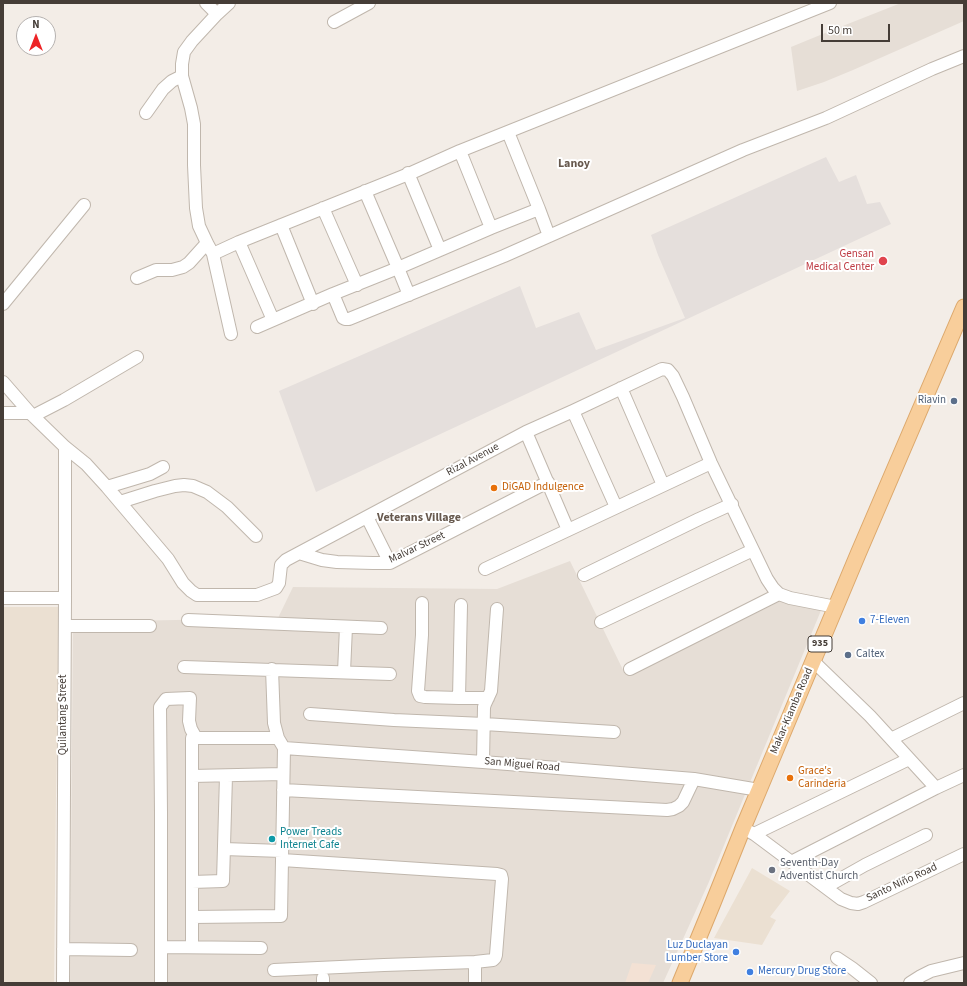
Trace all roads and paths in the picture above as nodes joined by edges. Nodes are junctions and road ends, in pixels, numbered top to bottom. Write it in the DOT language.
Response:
graph roads {
  1 [pos="206,3"];
  2 [pos="229,3"];
  3 [pos="830,3"];
  4 [pos="365,4"];
  5 [pos="217,14"];
  6 [pos="334,22"];
  7 [pos="964,56"];
  8 [pos="182,76"];
  9 [pos="146,113"];
  10 [pos="508,132"];
  11 [pos="460,151"];
  12 [pos="408,173"];
  13 [pos="365,191"];
  14 [pos="84,205"];
  15 [pos="323,208"];
  16 [pos="539,209"];
  17 [pos="281,225"];
  18 [pos="491,228"];
  19 [pos="549,236"];
  20 [pos="239,242"];
  21 [pos="210,249"];
  22 [pos="440,250"];
  23 [pos="398,268"];
  24 [pos="138,278"];
  25 [pos="357,285"];
  26 [pos="332,294"];
  27 [pos="409,295"];
  28 [pos="3,304"];
  29 [pos="313,304"];
  30 [pos="964,307"];
  31 [pos="273,320"];
  32 [pos="257,327"];
  33 [pos="231,334"];
  34 [pos="137,357"];
  35 [pos="3,382"];
  36 [pos="621,388"];
  37 [pos="573,411"];
  38 [pos="3,413"];
  39 [pos="31,414"];
  40 [pos="526,432"];
  41 [pos="65,447"];
  42 [pos="711,463"];
  43 [pos="163,467"];
  44 [pos="548,482"];
  45 [pos="663,485"];
  46 [pos="108,487"];
  47 [pos="120,502"];
  48 [pos="732,504"];
  49 [pos="616,507"];
  50 [pos="367,517"];
  51 [pos="568,530"];
  52 [pos="256,536"];
  53 [pos="753,550"];
  54 [pos="299,553"];
  55 [pos="390,563"];
  56 [pos="486,569"];
  57 [pos="584,575"];
  58 [pos="779,594"];
  59 [pos="3,598"];
  60 [pos="65,598"];
  61 [pos="422,603"];
  62 [pos="461,605"];
  63 [pos="836,607"];
  64 [pos="497,609"];
  65 [pos="188,620"];
  66 [pos="601,622"];
  67 [pos="65,626"];
  68 [pos="150,626"];
  69 [pos="346,627"];
  70 [pos="381,628"];
  71 [pos="813,662"];
  72 [pos="184,667"];
  73 [pos="630,668"];
  74 [pos="272,669"];
  75 [pos="344,672"];
  76 [pos="390,674"];
  77 [pos="459,698"];
  78 [pos="488,698"];
  79 [pos="964,703"];
  80 [pos="310,714"];
  81 [pos="484,724"];
  82 [pos="614,732"];
  83 [pos="196,738"];
  84 [pos="891,739"];
  85 [pos="281,743"];
  86 [pos="909,759"];
  87 [pos="483,762"];
  88 [pos="283,774"];
  89 [pos="964,775"];
  90 [pos="192,776"];
  91 [pos="226,776"];
  92 [pos="694,779"];
  93 [pos="936,788"];
  94 [pos="283,790"];
  95 [pos="759,790"];
  96 [pos="748,831"];
  97 [pos="926,835"];
  98 [pos="224,849"];
  99 [pos="964,854"];
  100 [pos="282,855"];
  101 [pos="791,862"];
  102 [pos="192,882"];
  103 [pos="826,887"];
  104 [pos="192,916"];
  105 [pos="161,947"];
  106 [pos="192,947"];
  107 [pos="261,948"];
  108 [pos="63,949"];
  109 [pos="132,950"];
  110 [pos="837,958"];
  111 [pos="475,962"];
  112 [pos="964,963"];
  113 [pos="274,970"];
  114 [pos="63,983"];
  115 [pos="161,983"];
  116 [pos="475,983"];
  117 [pos="680,983"];
  118 [pos="871,983"];
  119 [pos="910,983"];
  1 -- 5 [label="street"];
  2 -- 5 [label="street"];
  3 -- 10 [label="street"];
  4 -- 6 [label="street"];
  5 -- 8 [label="street"];
  7 -- 19 [label="street"];
  8 -- 9 [label="street"];
  8 -- 21 [label="street"];
  10 -- 11 [label="street"];
  10 -- 16 [label="street"];
  11 -- 12 [label="street"];
  11 -- 18 [label="street"];
  12 -- 13 [label="street"];
  12 -- 22 [label="street"];
  13 -- 15 [label="street"];
  13 -- 23 [label="street"];
  14 -- 28 [label="street"];
  15 -- 17 [label="street"];
  15 -- 25 [label="street"];
  16 -- 18 [label="street"];
  16 -- 19 [label="street"];
  17 -- 20 [label="street"];
  17 -- 29 [label="street"];
  18 -- 22 [label="street"];
  19 -- 27 [label="street"];
  20 -- 21 [label="street"];
  20 -- 31 [label="street"];
  21 -- 24 [label="street"];
  21 -- 33 [label="street"];
  22 -- 23 [label="street"];
  23 -- 25 [label="street"];
  23 -- 27 [label="street"];
  25 -- 26 [label="street"];
  26 -- 27 [label="street"];
  26 -- 29 [label="street"];
  29 -- 31 [label="street"];
  30 -- 63 [label="main road, Makar-Kiamba Road / 935"];
  31 -- 32 [label="street"];
  34 -- 39 [label="street"];
  35 -- 39 [label="street"];
  36 -- 37 [label="street, Rizal Avenue"];
  36 -- 42 [label="street, Rizal Avenue"];
  36 -- 45 [label="street"];
  37 -- 40 [label="street, Rizal Avenue"];
  37 -- 49 [label="street"];
  38 -- 39 [label="street"];
  39 -- 41 [label="street"];
  40 -- 44 [label="street"];
  40 -- 50 [label="street, Rizal Avenue"];
  41 -- 46 [label="street"];
  41 -- 60 [label="street, Quilantang Street"];
  42 -- 45 [label="street"];
  42 -- 48 [label="street"];
  43 -- 46 [label="street"];
  44 -- 51 [label="street"];
  44 -- 55 [label="street, Malvar Street"];
  45 -- 49 [label="street"];
  46 -- 47 [label="street"];
  47 -- 52 [label="street"];
  47 -- 54 [label="street, Rizal Avenue"];
  48 -- 53 [label="street"];
  48 -- 57 [label="street"];
  49 -- 51 [label="street"];
  50 -- 54 [label="street, Rizal Avenue"];
  50 -- 55 [label="street"];
  51 -- 56 [label="street"];
  53 -- 58 [label="street"];
  53 -- 66 [label="street"];
  54 -- 55 [label="street, Malvar Street"];
  58 -- 63 [label="street"];
  58 -- 73 [label="street"];
  59 -- 60 [label="street"];
  60 -- 67 [label="street, Quilantang Street"];
  61 -- 77 [label="street"];
  62 -- 77 [label="street"];
  63 -- 71 [label="main road, Makar-Kiamba Road / 935"];
  64 -- 78 [label="street"];
  65 -- 69 [label="street"];
  67 -- 68 [label="street"];
  67 -- 108 [label="street, Quilantang Street"];
  69 -- 70 [label="street"];
  69 -- 75 [label="street"];
  71 -- 84 [label="street"];
  71 -- 95 [label="main road, Makar-Kiamba Road / 935"];
  72 -- 74 [label="street"];
  74 -- 75 [label="street"];
  74 -- 85 [label="street"];
  75 -- 76 [label="street"];
  77 -- 78 [label="street"];
  78 -- 81 [label="street"];
  79 -- 84 [label="street"];
  80 -- 81 [label="street"];
  81 -- 82 [label="street"];
  81 -- 87 [label="street"];
  83 -- 85 [label="street, San Miguel Road"];
  83 -- 90 [label="street"];
  83 -- 105 [label="street"];
  84 -- 86 [label="street"];
  85 -- 87 [label="street, San Miguel Road"];
  85 -- 88 [label="street"];
  86 -- 93 [label="street"];
  86 -- 96 [label="street"];
  87 -- 92 [label="street, San Miguel Road"];
  88 -- 91 [label="street"];
  88 -- 94 [label="street"];
  89 -- 93 [label="street"];
  90 -- 91 [label="street"];
  90 -- 102 [label="street"];
  91 -- 98 [label="street"];
  92 -- 94 [label="street"];
  92 -- 95 [label="street, San Miguel Road"];
  93 -- 101 [label="street"];
  94 -- 100 [label="street"];
  95 -- 96 [label="main road, Makar-Kiamba Road / 935"];
  96 -- 101 [label="street, Santo Niño Road"];
  96 -- 117 [label="main road, Makar-Kiamba Road / 935"];
  97 -- 103 [label="street"];
  98 -- 100 [label="street"];
  98 -- 102 [label="street"];
  99 -- 103 [label="street, Santo Niño Road"];
  100 -- 104 [label="street"];
  100 -- 111 [label="street"];
  101 -- 103 [label="street, Santo Niño Road"];
  102 -- 104 [label="street"];
  104 -- 106 [label="street"];
  105 -- 106 [label="street"];
  105 -- 115 [label="street"];
  106 -- 107 [label="street"];
  108 -- 109 [label="street"];
  108 -- 114 [label="street, Quilantang Street"];
  110 -- 118 [label="street"];
  111 -- 113 [label="street"];
  111 -- 116 [label="street"];
  112 -- 119 [label="street"];
}
